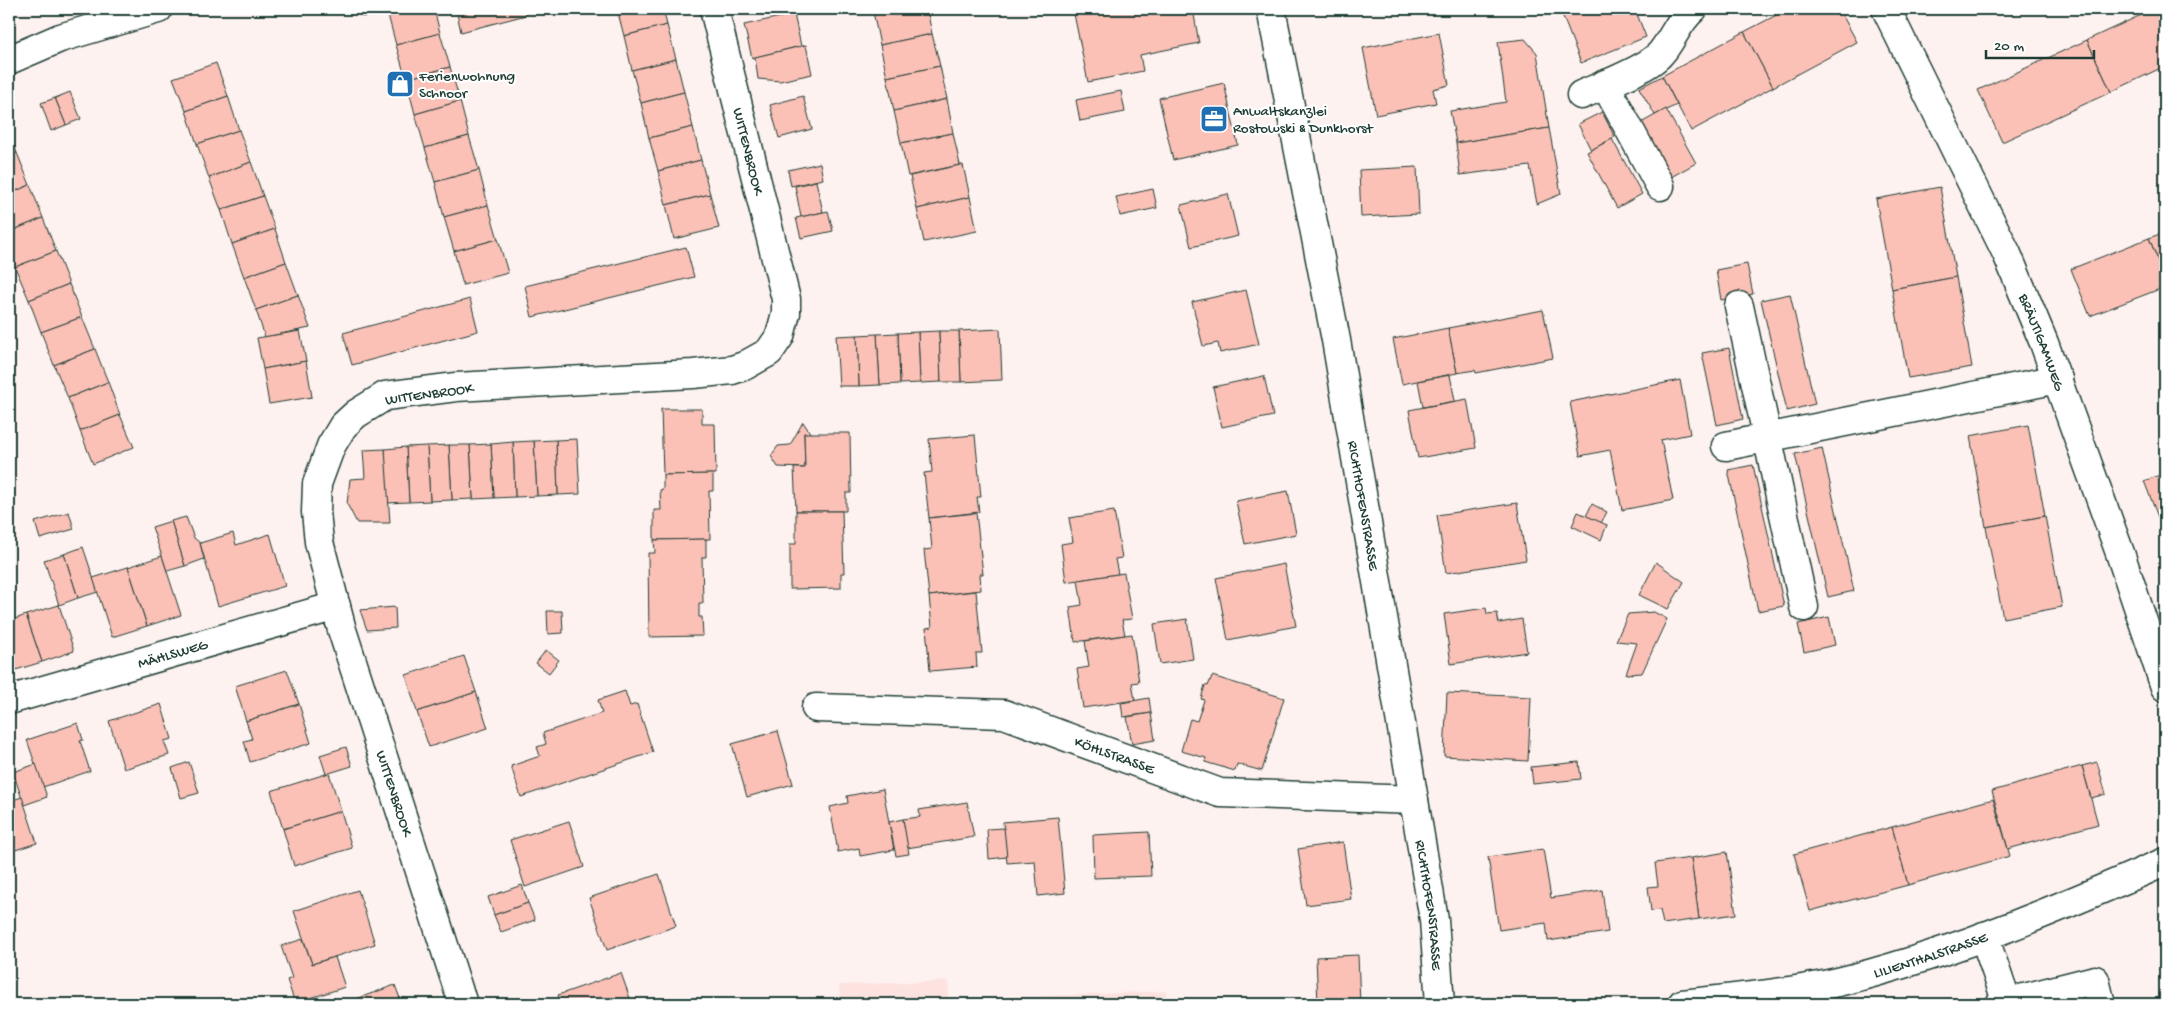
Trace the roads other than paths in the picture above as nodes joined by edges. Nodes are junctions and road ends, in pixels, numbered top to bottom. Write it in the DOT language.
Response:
graph roads {
  1 [pos="158,9"];
  2 [pos="714,9"];
  3 [pos="1271,9"];
  4 [pos="1693,9"];
  5 [pos="1886,9"];
  6 [pos="9,60"];
  7 [pos="1660,186"];
  8 [pos="1739,306"];
  9 [pos="2058,380"];
  10 [pos="1768,438"];
  11 [pos="1726,446"];
  12 [pos="336,606"];
  13 [pos="1804,607"];
  14 [pos="2165,687"];
  15 [pos="9,700"];
  16 [pos="816,708"];
  17 [pos="1414,800"];
  18 [pos="2165,862"];
  19 [pos="1984,936"];
  20 [pos="2003,1003"];
  21 [pos="463,1004"];
  22 [pos="1440,1004"];
  23 [pos="1682,1004"];
  24 [pos="2101,1004"];
  1 -- 6 [label="street"];
  2 -- 12 [label="street, WITTENBROOK"];
  3 -- 17 [label="street, RICHTHOFENSTRASSE"];
  4 -- 7 [label="street"];
  5 -- 9 [label="street, BRÄUTIGAMWEG"];
  8 -- 10 [label="street"];
  9 -- 10 [label="street"];
  9 -- 14 [label="street, BRÄUTIGAMWEG"];
  10 -- 11 [label="street"];
  10 -- 13 [label="street"];
  12 -- 15 [label="street, MÄHLSWEG"];
  12 -- 21 [label="street, WITTENBROOK"];
  16 -- 17 [label="street, KÖHLSTRASSE"];
  17 -- 22 [label="street, RICHTHOFENSTRASSE"];
  18 -- 19 [label="street, LILIENTHALSTRASSE"];
  19 -- 20 [label="street"];
  19 -- 23 [label="street, LILIENTHALSTRASSE"];
  20 -- 24 [label="street"];
}
